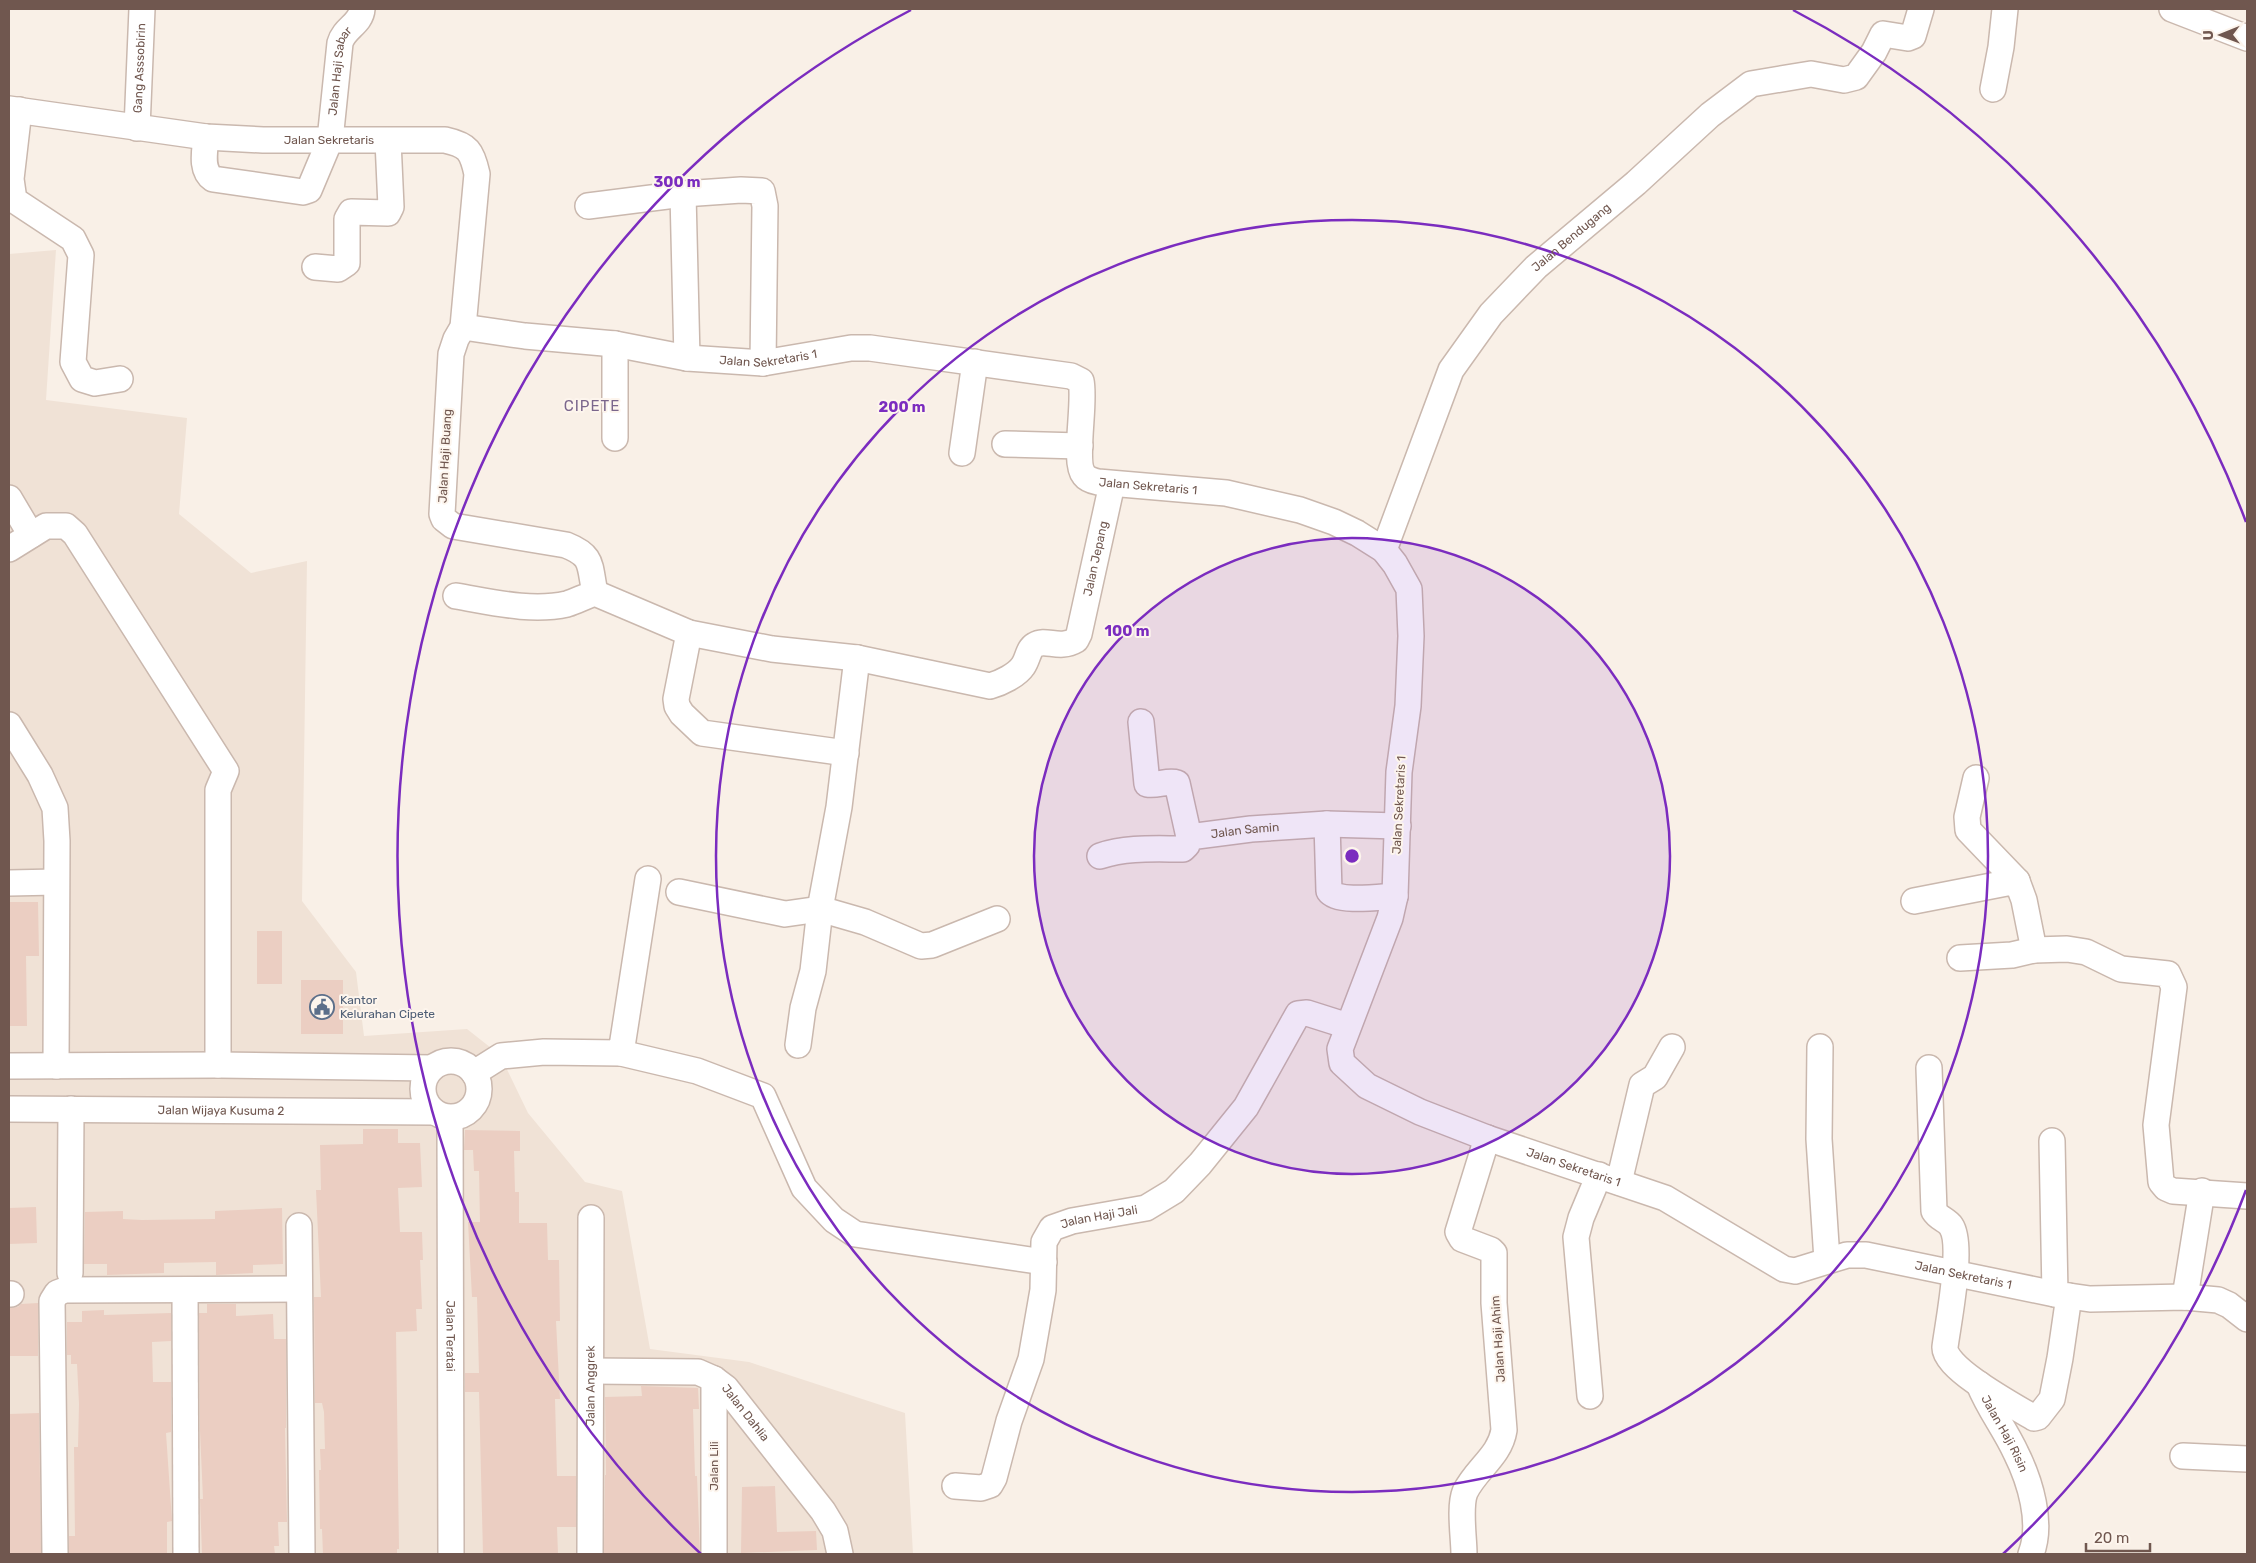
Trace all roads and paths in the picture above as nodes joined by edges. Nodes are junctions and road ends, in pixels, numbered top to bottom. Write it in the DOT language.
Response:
graph roads {
  1 [pos="142,9"];
  2 [pos="362,9"];
  3 [pos="1921,9"];
  4 [pos="2005,9"];
  5 [pos="2172,9"];
  6 [pos="2247,38"];
  7 [pos="1993,89"];
  8 [pos="14,109"];
  9 [pos="137,128"];
  10 [pos="206,137"];
  11 [pos="330,140"];
  12 [pos="388,141"];
  13 [pos="683,194"];
  14 [pos="588,206"];
  15 [pos="315,267"];
  16 [pos="463,327"];
  17 [pos="615,344"];
  18 [pos="687,358"];
  19 [pos="975,362"];
  20 [pos="763,363"];
  21 [pos="120,379"];
  22 [pos="615,438"];
  23 [pos="1005,444"];
  24 [pos="1080,446"];
  25 [pos="962,453"];
  26 [pos="1112,484"];
  27 [pos="9,498"];
  28 [pos="31,535"];
  29 [pos="9,549"];
  30 [pos="1384,550"];
  31 [pos="596,592"];
  32 [pos="456,596"];
  33 [pos="689,633"];
  34 [pos="856,658"];
  35 [pos="1141,722"];
  36 [pos="10,729"];
  37 [pos="846,753"];
  38 [pos="1976,778"];
  39 [pos="1327,824"];
  40 [pos="1398,826"];
  41 [pos="1189,837"];
  42 [pos="1100,856"];
  43 [pos="648,879"];
  44 [pos="2017,881"];
  45 [pos="56,882"];
  46 [pos="9,883"];
  47 [pos="679,892"];
  48 [pos="1395,896"];
  49 [pos="1914,901"];
  50 [pos="820,909"];
  51 [pos="996,919"];
  52 [pos="2034,950"];
  53 [pos="1960,958"];
  54 [pos="1348,1026"];
  55 [pos="798,1045"];
  56 [pos="1672,1047"];
  57 [pos="1820,1047"];
  58 [pos="621,1053"];
  59 [pos="218,1065"];
  60 [pos="9,1066"];
  61 [pos="56,1066"];
  62 [pos="432,1068"];
  63 [pos="1929,1068"];
  64 [pos="474,1073"];
  65 [pos="9,1109"];
  66 [pos="71,1109"];
  67 [pos="442,1115"];
  68 [pos="1487,1138"];
  69 [pos="2052,1141"];
  70 [pos="1609,1178"];
  71 [pos="2202,1191"];
  72 [pos="2247,1196"];
  73 [pos="591,1218"];
  74 [pos="299,1226"];
  75 [pos="1827,1260"];
  76 [pos="1044,1262"];
  77 [pos="70,1273"];
  78 [pos="1955,1274"];
  79 [pos="300,1289"];
  80 [pos="185,1290"];
  81 [pos="2062,1295"];
  82 [pos="2185,1297"];
  83 [pos="2247,1319"];
  84 [pos="591,1371"];
  85 [pos="714,1379"];
  86 [pos="1979,1384"];
  87 [pos="1590,1396"];
  88 [pos="2183,1456"];
  89 [pos="2247,1459"];
  90 [pos="955,1486"];
  91 [pos="55,1554"];
  92 [pos="186,1554"];
  93 [pos="302,1554"];
  94 [pos="451,1554"];
  95 [pos="590,1554"];
  96 [pos="714,1554"];
  97 [pos="840,1554"];
  98 [pos="1464,1554"];
  99 [pos="2031,1554"];
  1 -- 9 [label="street, Gang Asssobirin"];
  2 -- 11 [label="street, Jalan Haji Sabar"];
  3 -- 30 [label="street, Jalan Bendugang"];
  4 -- 7 [label="street"];
  5 -- 6 [label="street"];
  8 -- 9 [label="street, Jalan Sekretaris"];
  8 -- 21 [label="street"];
  9 -- 10 [label="street, Jalan Sekretaris"];
  10 -- 11 [label="street, Jalan Sekretaris"];
  10 -- 11 [label="street, Jalan Haji Sabar"];
  11 -- 12 [label="street, Jalan Sekretaris"];
  12 -- 15 [label="street"];
  12 -- 16 [label="street, Jalan Sekretaris"];
  13 -- 14 [label="street"];
  13 -- 18 [label="street"];
  13 -- 20 [label="street"];
  16 -- 17 [label="street, Jalan Sekretaris 1"];
  16 -- 31 [label="street, Jalan Haji Buang"];
  17 -- 18 [label="street, Jalan Sekretaris 1"];
  17 -- 22 [label="street"];
  18 -- 20 [label="street, Jalan Sekretaris 1"];
  19 -- 20 [label="street, Jalan Sekretaris 1"];
  19 -- 24 [label="street, Jalan Sekretaris 1"];
  19 -- 25 [label="street"];
  23 -- 24 [label="street"];
  24 -- 26 [label="street, Jalan Sekretaris 1"];
  26 -- 30 [label="street, Jalan Sekretaris 1"];
  26 -- 34 [label="street, Jalan Jepang"];
  27 -- 28 [label="street"];
  28 -- 29 [label="street"];
  28 -- 59 [label="street"];
  30 -- 40 [label="street, Jalan Sekretaris 1"];
  31 -- 32 [label="street"];
  31 -- 33 [label="street"];
  33 -- 34 [label="street"];
  33 -- 37 [label="street"];
  34 -- 37 [label="street"];
  35 -- 41 [label="street"];
  36 -- 45 [label="street"];
  37 -- 50 [label="street"];
  38 -- 44 [label="street"];
  39 -- 40 [label="street, Jalan Samin"];
  39 -- 41 [label="street, Jalan Samin"];
  39 -- 48 [label="street"];
  40 -- 48 [label="street, Jalan Sekretaris 1"];
  41 -- 42 [label="street, Jalan Samin"];
  43 -- 58 [label="street"];
  44 -- 49 [label="street"];
  44 -- 52 [label="street"];
  45 -- 46 [label="street"];
  45 -- 61 [label="street"];
  47 -- 50 [label="street"];
  48 -- 54 [label="street, Jalan Sekretaris 1"];
  50 -- 51 [label="street"];
  50 -- 55 [label="street"];
  52 -- 53 [label="street"];
  52 -- 71 [label="street"];
  54 -- 68 [label="street, Jalan Sekretaris 1"];
  54 -- 76 [label="street, Jalan Haji Jali"];
  56 -- 70 [label="street"];
  57 -- 75 [label="street"];
  58 -- 64 [label="street"];
  58 -- 76 [label="street"];
  59 -- 61 [label="street"];
  59 -- 62 [label="street"];
  60 -- 61 [label="street"];
  62 -- 64 [label="street"];
  62 -- 67 [label="street"];
  63 -- 78 [label="street, Jalan Haji Risin"];
  64 -- 67 [label="street, Jalan Wijaya Kusuma 2"];
  65 -- 66 [label="street, Jalan Wijaya Kusuma 2"];
  66 -- 67 [label="street, Jalan Wijaya Kusuma 2"];
  66 -- 77 [label="street"];
  67 -- 94 [label="street, Jalan Teratai"];
  68 -- 70 [label="street, Jalan Sekretaris 1"];
  68 -- 98 [label="street, Jalan Haji Ahim"];
  69 -- 81 [label="street"];
  70 -- 75 [label="street, Jalan Sekretaris 1"];
  70 -- 87 [label="street"];
  71 -- 72 [label="street"];
  71 -- 82 [label="street"];
  73 -- 84 [label="street, Jalan Anggrek"];
  74 -- 79 [label="street"];
  75 -- 78 [label="street, Jalan Sekretaris 1"];
  76 -- 90 [label="street, Jalan Haji Jali"];
  78 -- 81 [label="street, Jalan Sekretaris 1"];
  78 -- 86 [label="street, Jalan Haji Risin"];
  79 -- 80 [label="street"];
  79 -- 93 [label="street"];
  80 -- 91 [label="street"];
  80 -- 92 [label="street"];
  81 -- 82 [label="street, Jalan Sekretaris 1"];
  81 -- 86 [label="street"];
  82 -- 83 [label="street, Jalan Sekretaris 1"];
  84 -- 85 [label="street, Jalan Dahlia"];
  84 -- 95 [label="street, Jalan Anggrek"];
  85 -- 96 [label="street, Jalan Lili"];
  85 -- 97 [label="street, Jalan Dahlia"];
  86 -- 99 [label="street, Jalan Haji Risin"];
  88 -- 89 [label="street"];
}
